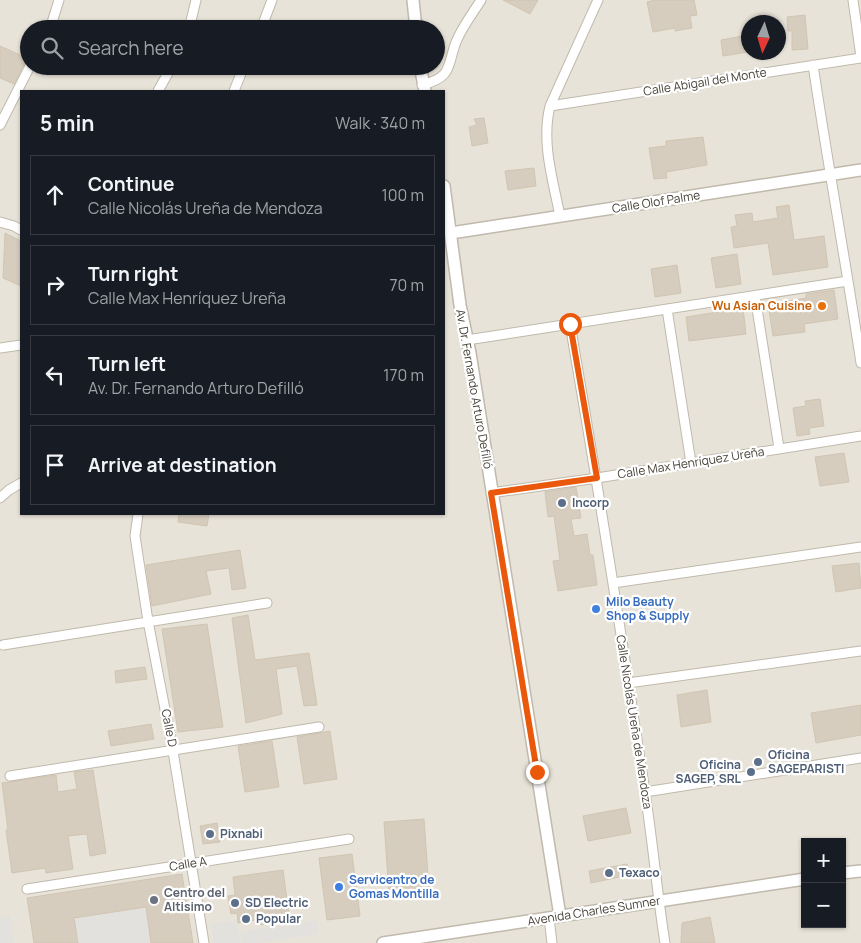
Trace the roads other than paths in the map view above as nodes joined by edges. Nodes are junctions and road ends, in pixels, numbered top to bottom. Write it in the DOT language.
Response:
graph roads {
  1 [pos="59,0"];
  2 [pos="196,0"];
  3 [pos="272,0"];
  4 [pos="413,0"];
  5 [pos="481,0"];
  6 [pos="598,0"];
  7 [pos="853,0"];
  8 [pos="53,20"];
  9 [pos="194,20"];
  10 [pos="264,20"];
  11 [pos="415,20"];
  12 [pos="861,57"];
  13 [pos="813,65"];
  14 [pos="445,74"];
  15 [pos="25,75"];
  16 [pos="167,75"];
  17 [pos="240,75"];
  18 [pos="422,75"];
  19 [pos="444,75"];
  20 [pos="424,88"];
  21 [pos="159,90"];
  22 [pos="234,90"];
  23 [pos="550,106"];
  24 [pos="0,125"];
  25 [pos="861,170"];
  26 [pos="829,175"];
  27 [pos="445,193"];
  28 [pos="560,216"];
  29 [pos="0,222"];
  30 [pos="20,230"];
  31 [pos="451,233"];
  32 [pos="848,281"];
  33 [pos="755,296"];
  34 [pos="666,310"];
  35 [pos="570,324"];
  36 [pos="467,340"];
  37 [pos="20,345"];
  38 [pos="0,348"];
  39 [pos="861,363"];
  40 [pos="861,436"];
  41 [pos="779,448"];
  42 [pos="691,462"];
  43 [pos="597,478"];
  44 [pos="20,484"];
  45 [pos="491,493"];
  46 [pos="0,498"];
  47 [pos="138,515"];
  48 [pos="861,547"];
  49 [pos="613,583"];
  50 [pos="267,604"];
  51 [pos="148,621"];
  52 [pos="3,645"];
  53 [pos="861,651"];
  54 [pos="628,684"];
  55 [pos="319,727"];
  56 [pos="173,751"];
  57 [pos="861,758"];
  58 [pos="10,776"];
  59 [pos="645,792"];
  60 [pos="349,840"];
  61 [pos="190,864"];
  62 [pos="861,870"];
  63 [pos="846,872"];
  64 [pos="801,880"];
  65 [pos="27,889"];
  66 [pos="658,900"];
  67 [pos="554,917"];
  68 [pos="204,943"];
  69 [pos="383,943"];
  70 [pos="552,943"];
  71 [pos="665,943"];
  1 -- 8 [label="street"];
  2 -- 9 [label="street"];
  3 -- 10 [label="street"];
  4 -- 11 [label="street"];
  5 -- 14 [label="street"];
  6 -- 23 [label="street"];
  7 -- 12 [label="street"];
  12 -- 13 [label="street, Calle Abigail del Monte"];
  13 -- 23 [label="street, Calle Abigail del Monte"];
  13 -- 26 [label="street"];
  15 -- 24 [label="street"];
  16 -- 21 [label="street"];
  17 -- 22 [label="street"];
  18 -- 20 [label="street"];
  19 -- 20 [label="street"];
  23 -- 28 [label="street"];
  25 -- 26 [label="street, Calle Olof Palme"];
  26 -- 28 [label="street, Calle Olof Palme"];
  26 -- 32 [label="street"];
  27 -- 31 [label="street, Av. Dr. Fernando Arturo Defilló"];
  28 -- 31 [label="street, Calle Olof Palme"];
  29 -- 30 [label="street"];
  31 -- 36 [label="street, Av. Dr. Fernando Arturo Defilló"];
  32 -- 33 [label="street"];
  32 -- 39 [label="street"];
  33 -- 34 [label="street"];
  33 -- 41 [label="street"];
  34 -- 35 [label="street"];
  34 -- 42 [label="street"];
  35 -- 36 [label="street"];
  35 -- 43 [label="street, Calle Nicolás Ureña de Mendoza"];
  36 -- 45 [label="street, Av. Dr. Fernando Arturo Defilló"];
  37 -- 38 [label="street"];
  40 -- 41 [label="street, Calle Max Henríquez Ureña"];
  41 -- 42 [label="street, Calle Max Henríquez Ureña"];
  42 -- 43 [label="street, Calle Max Henríquez Ureña"];
  43 -- 45 [label="street, Calle Max Henríquez Ureña"];
  43 -- 49 [label="street, Calle Nicolás Ureña de Mendoza"];
  44 -- 46 [label="street"];
  45 -- 67 [label="street, Av. Dr. Fernando Arturo Defilló"];
  47 -- 51 [label="street, Calle D"];
  48 -- 49 [label="street"];
  49 -- 54 [label="street, Calle Nicolás Ureña de Mendoza"];
  50 -- 51 [label="street"];
  51 -- 52 [label="street"];
  51 -- 56 [label="street, Calle D"];
  53 -- 54 [label="street"];
  54 -- 59 [label="street, Calle Nicolás Ureña de Mendoza"];
  55 -- 56 [label="street"];
  56 -- 58 [label="street"];
  56 -- 61 [label="street, Calle D"];
  57 -- 59 [label="street"];
  59 -- 66 [label="street, Calle Nicolás Ureña de Mendoza"];
  60 -- 61 [label="street, Calle A"];
  61 -- 65 [label="street, Calle A"];
  61 -- 68 [label="street, Calle D"];
  62 -- 63 [label="street"];
  64 -- 66 [label="street, Avenida Charles Sumner"];
  66 -- 67 [label="street, Avenida Charles Sumner"];
  66 -- 71 [label="street, Calle Nicolás Ureña de Mendoza"];
  67 -- 69 [label="street, Avenida Charles Sumner"];
  67 -- 70 [label="street, Av. Dr. Fernando Arturo Defilló"];
}
